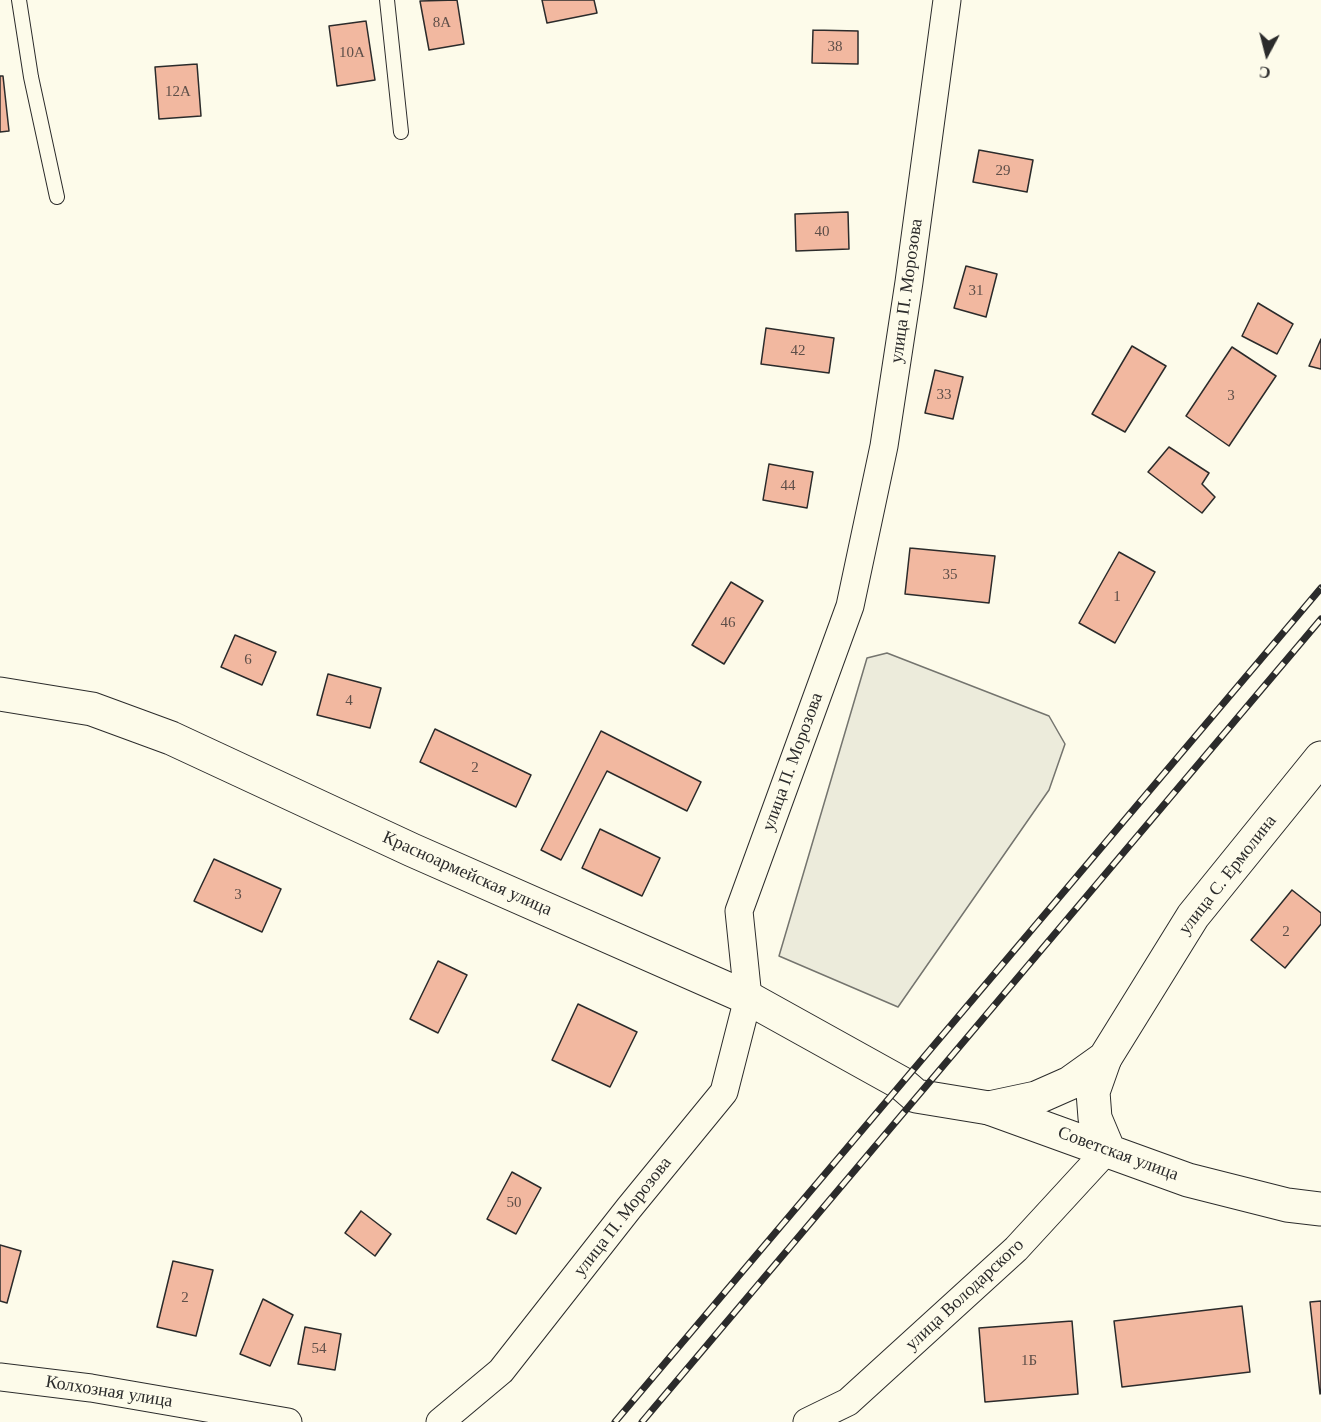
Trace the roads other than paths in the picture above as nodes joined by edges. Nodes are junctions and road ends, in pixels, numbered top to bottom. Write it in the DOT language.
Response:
graph roads {
  1 [pos="19,0"];
  2 [pos="387,0"];
  3 [pos="947,0"];
  4 [pos="401,132"];
  5 [pos="57,197"];
  6 [pos="0,694"];
  7 [pos="1321,758"];
  8 [pos="748,998"];
  9 [pos="1105,1058"];
  10 [pos="916,1096"];
  11 [pos="989,1108"];
  12 [pos="1108,1149"];
  13 [pos="1321,1209"];
  14 [pos="0,1377"];
  15 [pos="288,1422"];
  16 [pos="440,1422"];
  17 [pos="807,1422"];
  1 -- 5 [label="lane"];
  2 -- 4 [label="lane"];
  3 -- 8 [label="street, улица П. Морозова"];
  6 -- 8 [label="main road, Красноармейская улица"];
  7 -- 9 [label="main road, улица С. Ермолина"];
  8 -- 10 [label="main road, Красноармейская улица"];
  8 -- 16 [label="street, улица П. Морозова"];
  9 -- 11 [label="main road"];
  9 -- 12 [label="main road"];
  10 -- 11 [label="main road, Советская улица"];
  11 -- 12 [label="main road, Советская улица"];
  12 -- 13 [label="main road, Советская улица"];
  12 -- 17 [label="street, улица Володарского"];
  14 -- 15 [label="street, Колхозная улица"];
}
